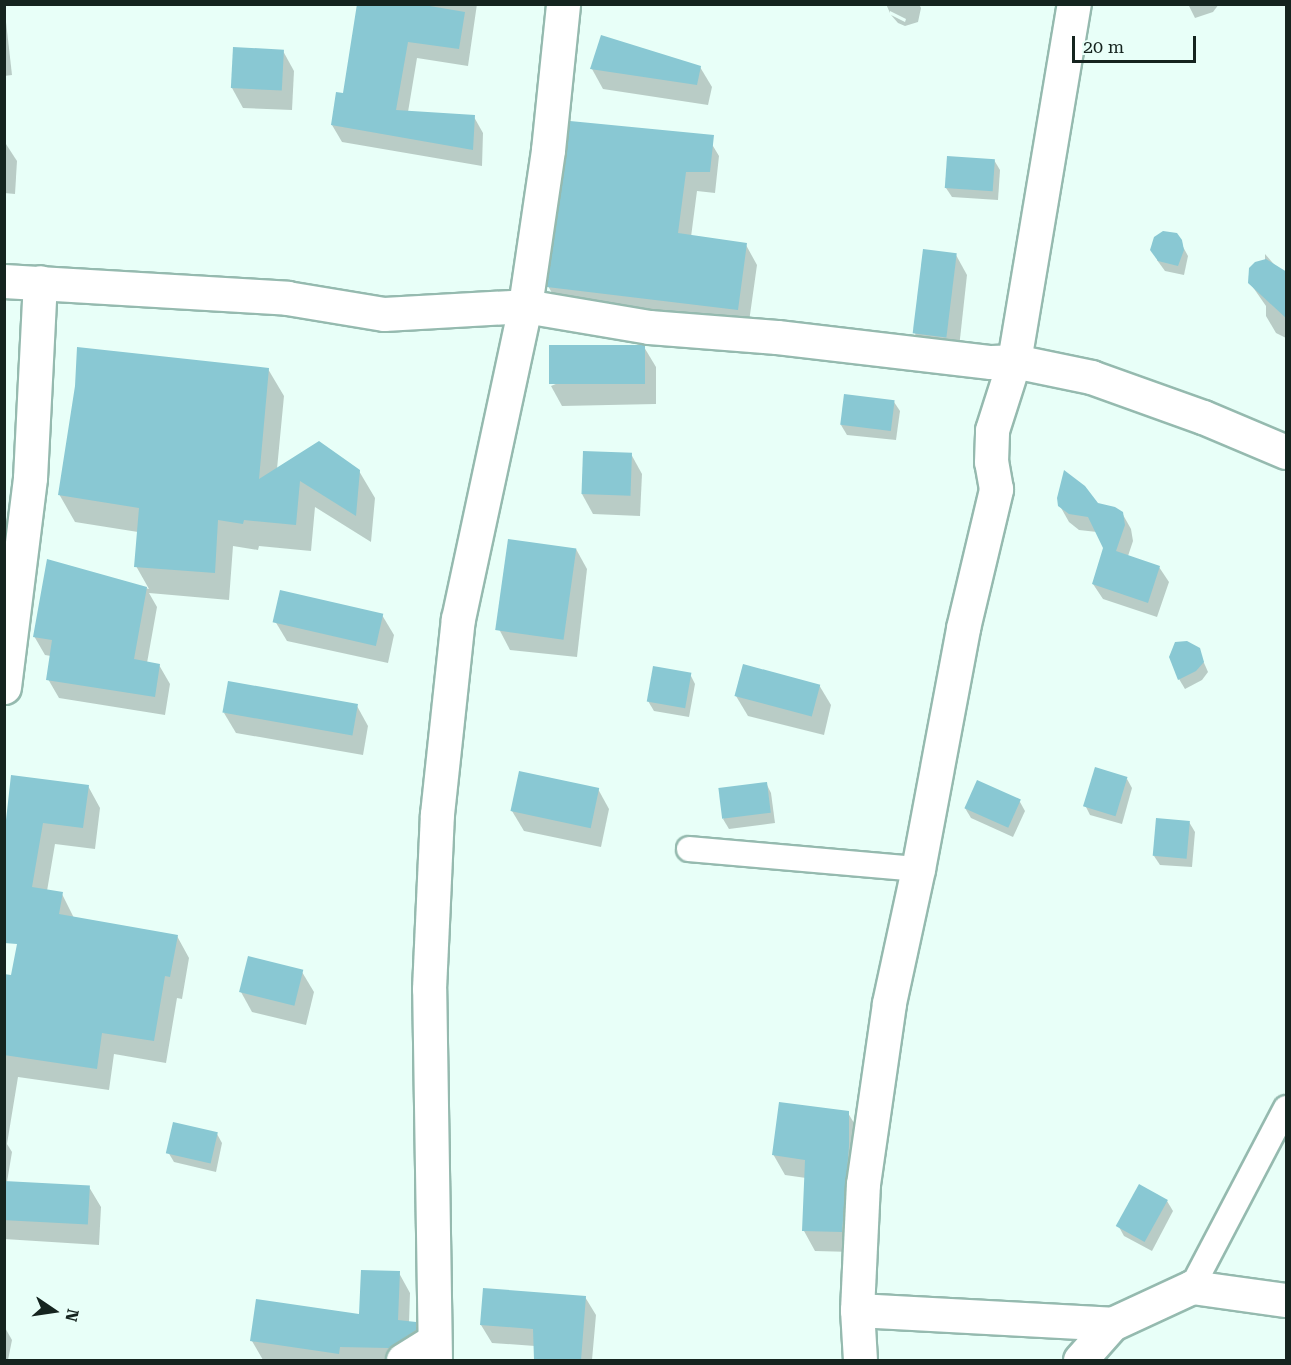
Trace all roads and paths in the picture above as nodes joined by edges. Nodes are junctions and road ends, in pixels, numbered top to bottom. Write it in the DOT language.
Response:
graph roads {
  1 [pos="563,4"];
  2 [pos="1074,4"];
  3 [pos="4,281"];
  4 [pos="40,282"];
  5 [pos="525,306"];
  6 [pos="1014,362"];
  7 [pos="1287,452"];
  8 [pos="4,687"];
  9 [pos="689,849"];
  10 [pos="918,869"];
  11 [pos="1287,1108"];
  12 [pos="1192,1287"];
  13 [pos="1287,1300"];
  14 [pos="857,1310"];
  15 [pos="1112,1324"];
  16 [pos="435,1351"];
  17 [pos="403,1360"];
  18 [pos="860,1360"];
  19 [pos="1080,1360"];
  1 -- 5 [label="street"];
  2 -- 6 [label="street"];
  3 -- 4 [label="street"];
  4 -- 5 [label="street"];
  4 -- 8 [label="street"];
  5 -- 6 [label="street"];
  5 -- 16 [label="street"];
  6 -- 7 [label="street"];
  6 -- 10 [label="street"];
  9 -- 10 [label="lane"];
  10 -- 14 [label="street"];
  11 -- 12 [label="lane"];
  12 -- 13 [label="street"];
  12 -- 15 [label="street"];
  14 -- 15 [label="street"];
  14 -- 18 [label="street"];
  15 -- 19 [label="street"];
  16 -- 17 [label="street"];
}
